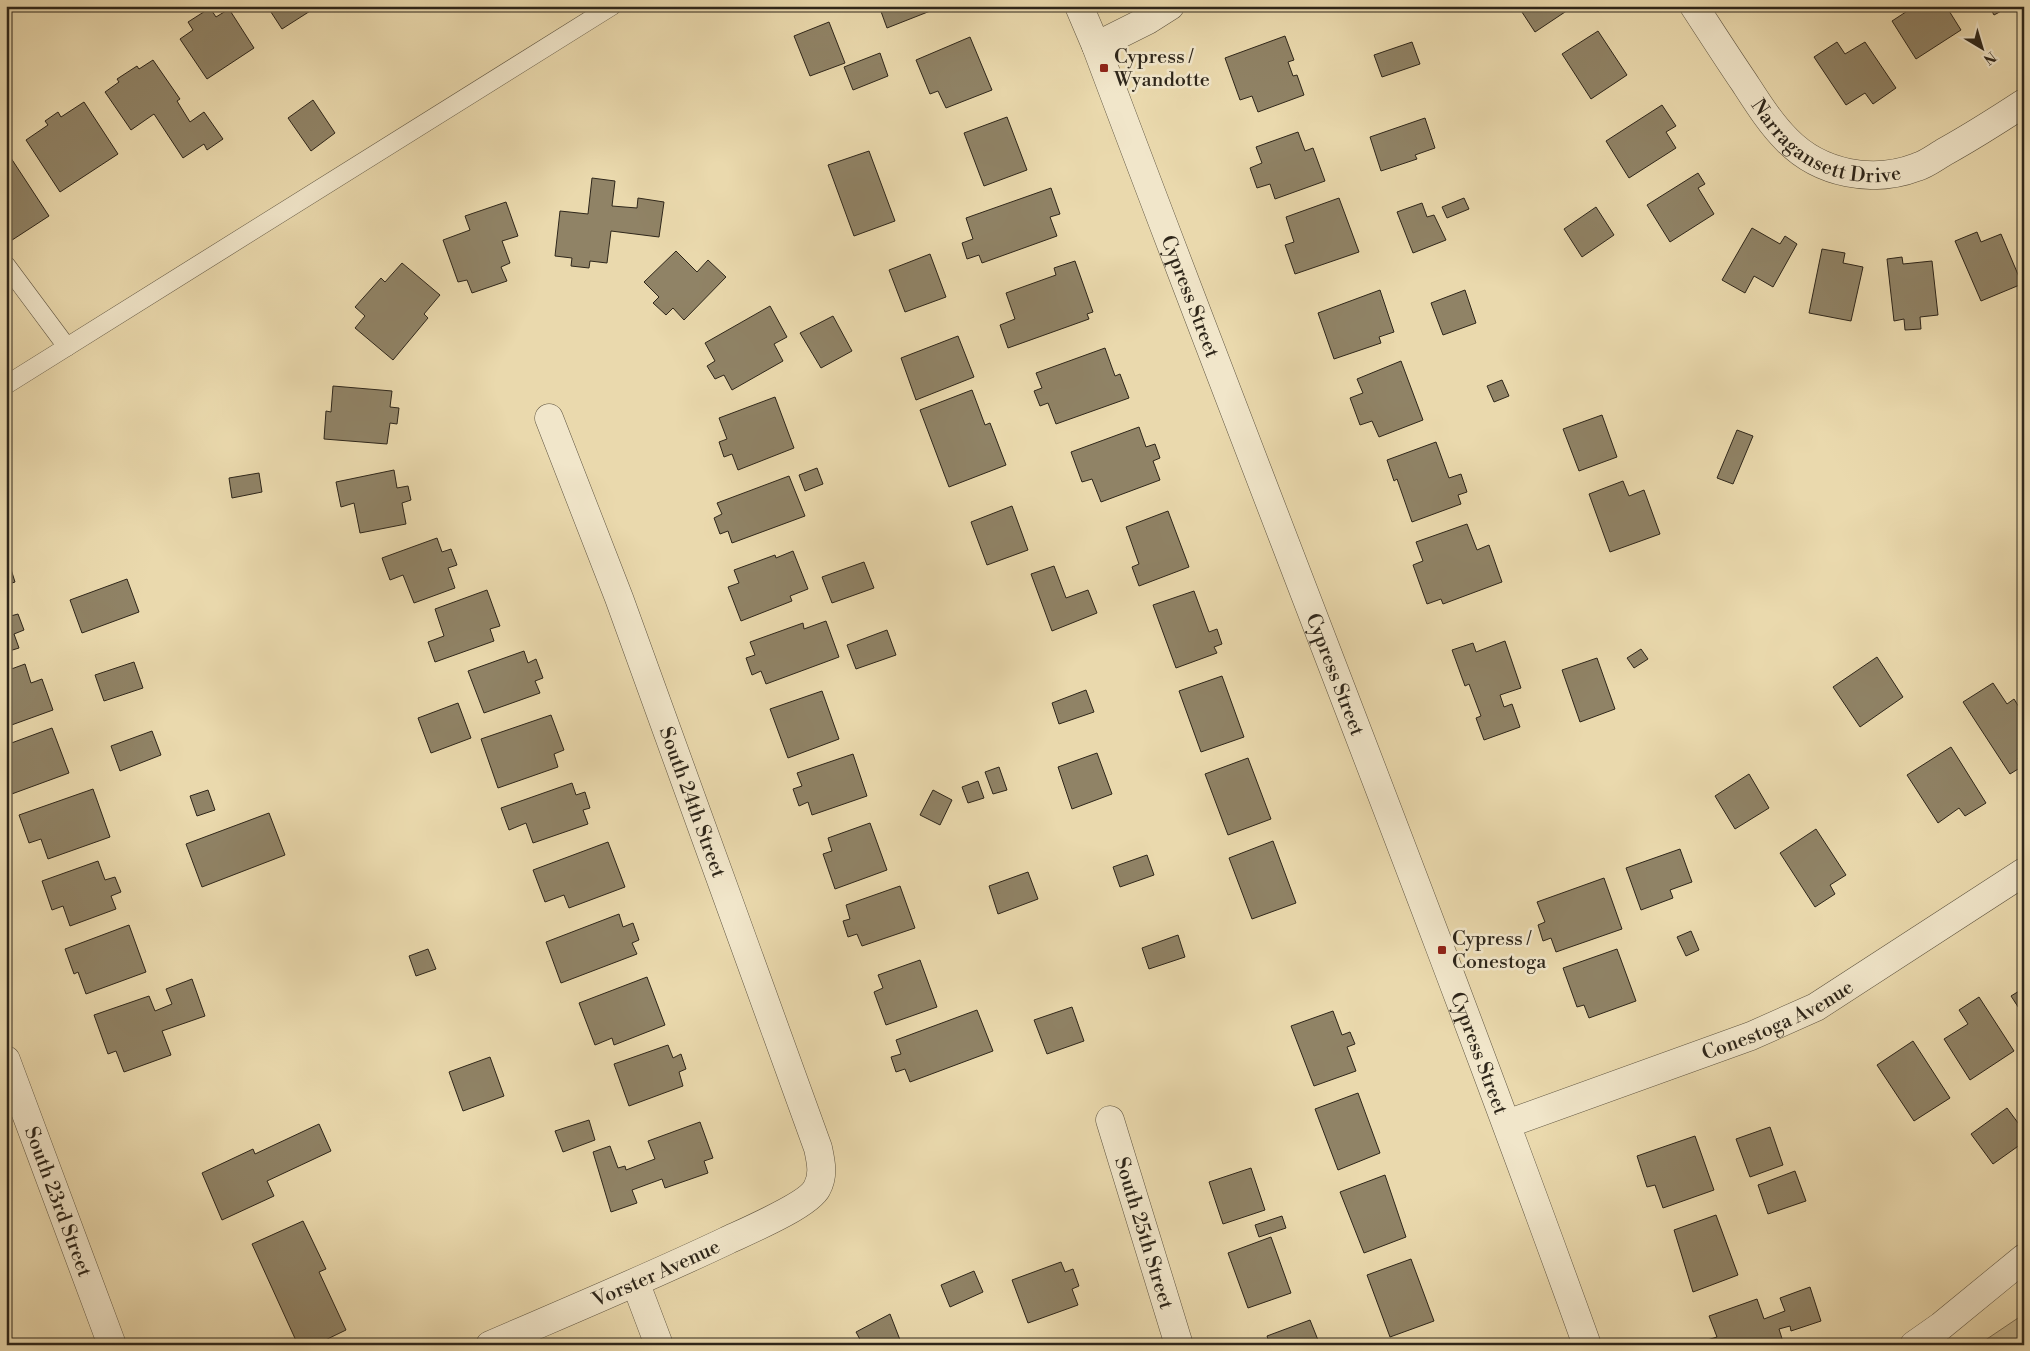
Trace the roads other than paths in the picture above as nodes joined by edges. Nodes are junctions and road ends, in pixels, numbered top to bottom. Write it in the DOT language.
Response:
graph roads {
  1 [pos="612,6"];
  2 [pos="1079,6"];
  3 [pos="1170,6"];
  4 [pos="1694,6"];
  5 [pos="1096,46"];
  6 [pos="2024,103"];
  7 [pos="6,266"];
  8 [pos="67,348"];
  9 [pos="6,385"];
  10 [pos="549,418"];
  11 [pos="2024,872"];
  12 [pos="6,1060"];
  13 [pos="1110,1120"];
  14 [pos="1507,1124"];
  15 [pos="817,1190"];
  16 [pos="2024,1258"];
  17 [pos="636,1284"];
  18 [pos="112,1345"];
  19 [pos="490,1345"];
  20 [pos="659,1345"];
  21 [pos="1179,1345"];
  22 [pos="1587,1345"];
  23 [pos="1914,1345"];
  1 -- 8 [label="lane"];
  2 -- 5 [label="street, Cypress Street"];
  3 -- 5 [label="street"];
  4 -- 6 [label="street, Narragansett Drive"];
  5 -- 14 [label="street, Cypress Street"];
  7 -- 8 [label="lane"];
  8 -- 9 [label="lane"];
  10 -- 15 [label="street, South 24th Street"];
  11 -- 14 [label="street, Conestoga Avenue"];
  12 -- 18 [label="street, South 23rd Street"];
  13 -- 21 [label="street, South 25th Street"];
  14 -- 22 [label="street, Cypress Street"];
  15 -- 17 [label="street, Vorster Avenue"];
  16 -- 23 [label="street"];
  17 -- 19 [label="street, Vorster Avenue"];
  17 -- 20 [label="street"];
}
